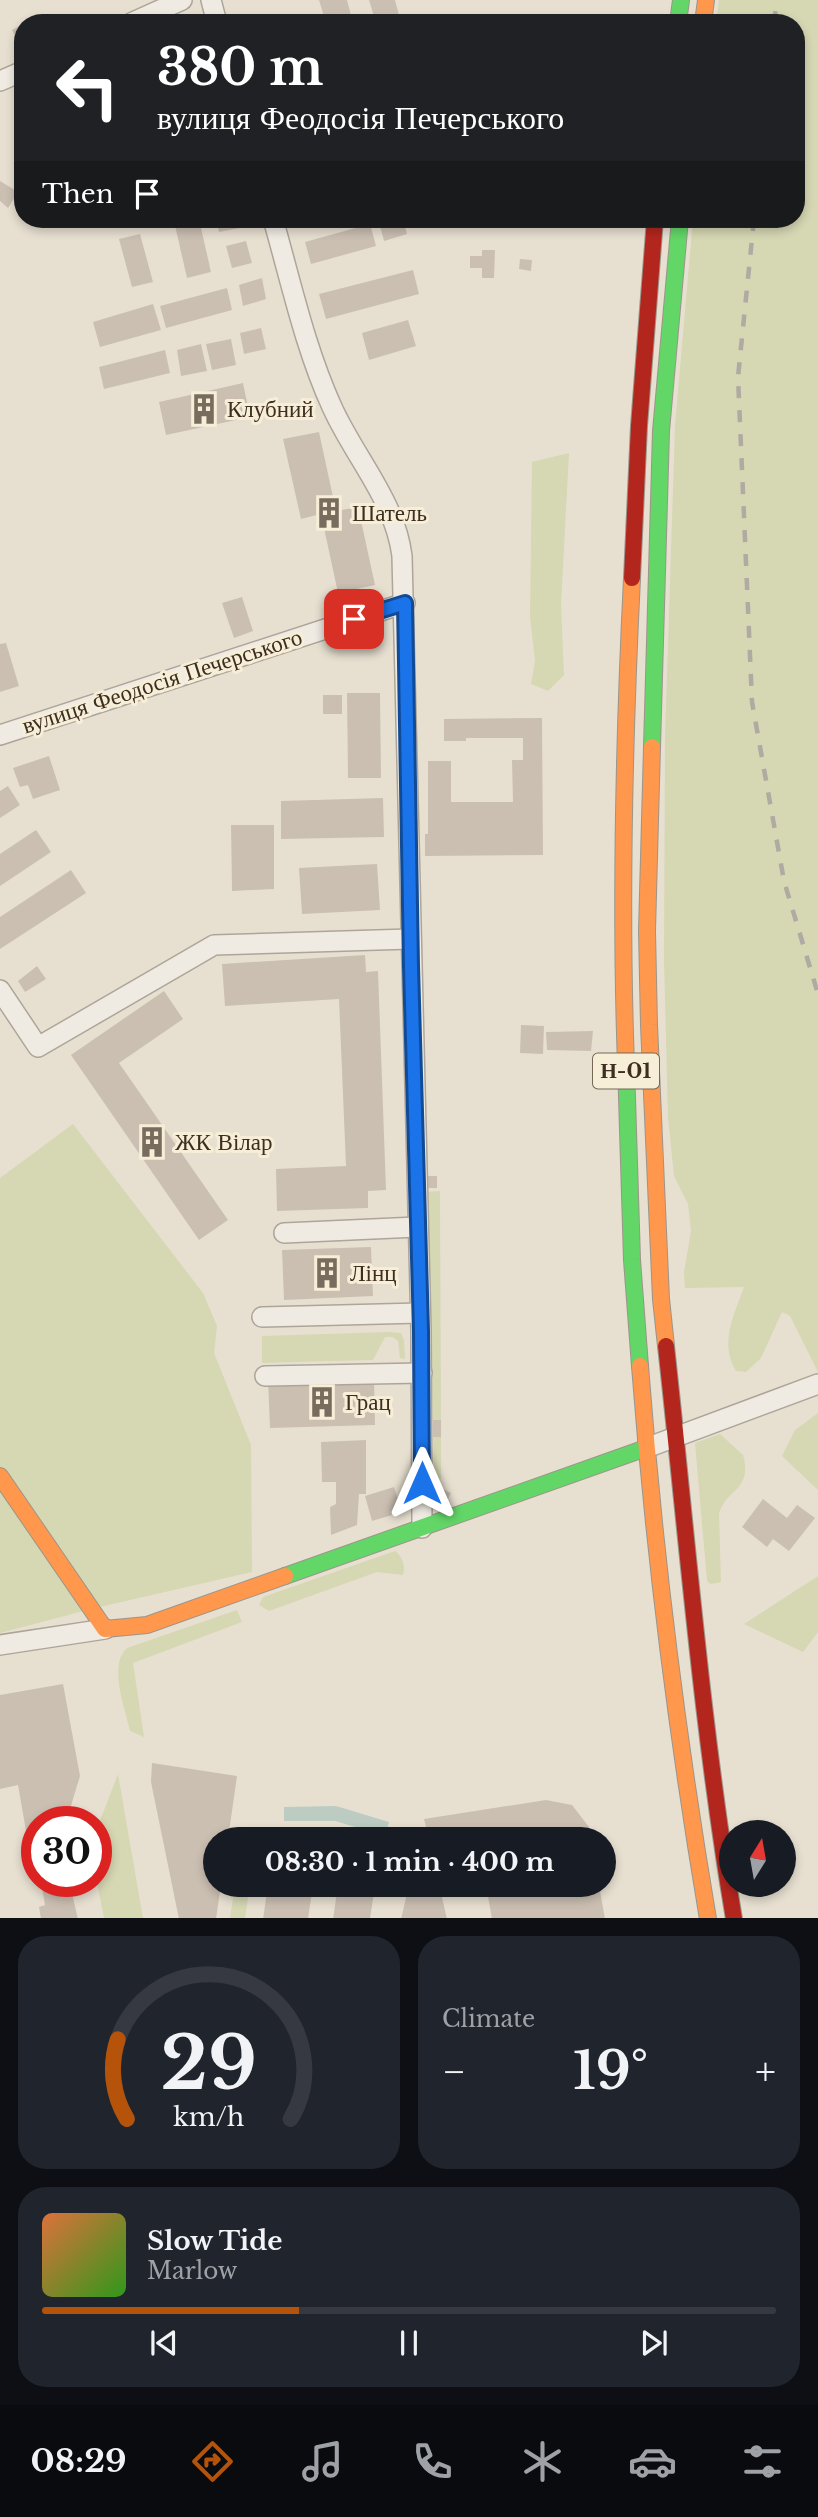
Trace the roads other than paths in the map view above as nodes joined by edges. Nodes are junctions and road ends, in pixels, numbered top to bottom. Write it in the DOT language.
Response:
graph roads {
  1 [pos="182,0"];
  2 [pos="151,14"];
  3 [pos="277,228"];
  4 [pos="654,228"];
  5 [pos="679,228"];
  6 [pos="405,603"];
  7 [pos="0,735"];
  8 [pos="410,939"];
  9 [pos="0,990"];
  10 [pos="417,1227"];
  11 [pos="284,1233"];
  12 [pos="421,1313"];
  13 [pos="262,1317"];
  14 [pos="422,1373"];
  15 [pos="265,1376"];
  16 [pos="818,1384"];
  17 [pos="675,1436"];
  18 [pos="646,1448"];
  19 [pos="0,1476"];
  20 [pos="422,1528"];
  21 [pos="105,1629"];
  22 [pos="0,1645"];
  23 [pos="708,1918"];
  24 [pos="734,1918"];
  1 -- 2 [label="street"];
  3 -- 6 [label="street"];
  4 -- 18 [label="main road, Н-01"];
  5 -- 17 [label="main road, Н-01"];
  6 -- 7 [label="street, вулиця Феодосія Печерського"];
  6 -- 8 [label="street"];
  8 -- 9 [label="street"];
  8 -- 10 [label="street"];
  10 -- 11 [label="street"];
  10 -- 12 [label="street"];
  12 -- 13 [label="street"];
  12 -- 14 [label="street"];
  14 -- 15 [label="street"];
  14 -- 20 [label="street"];
  16 -- 17 [label="street"];
  17 -- 18 [label="street"];
  17 -- 24 [label="main road, Н-01"];
  18 -- 20 [label="main road"];
  18 -- 23 [label="main road, Н-01"];
  19 -- 21 [label="main road"];
  20 -- 21 [label="main road"];
  21 -- 22 [label="street"];
}
